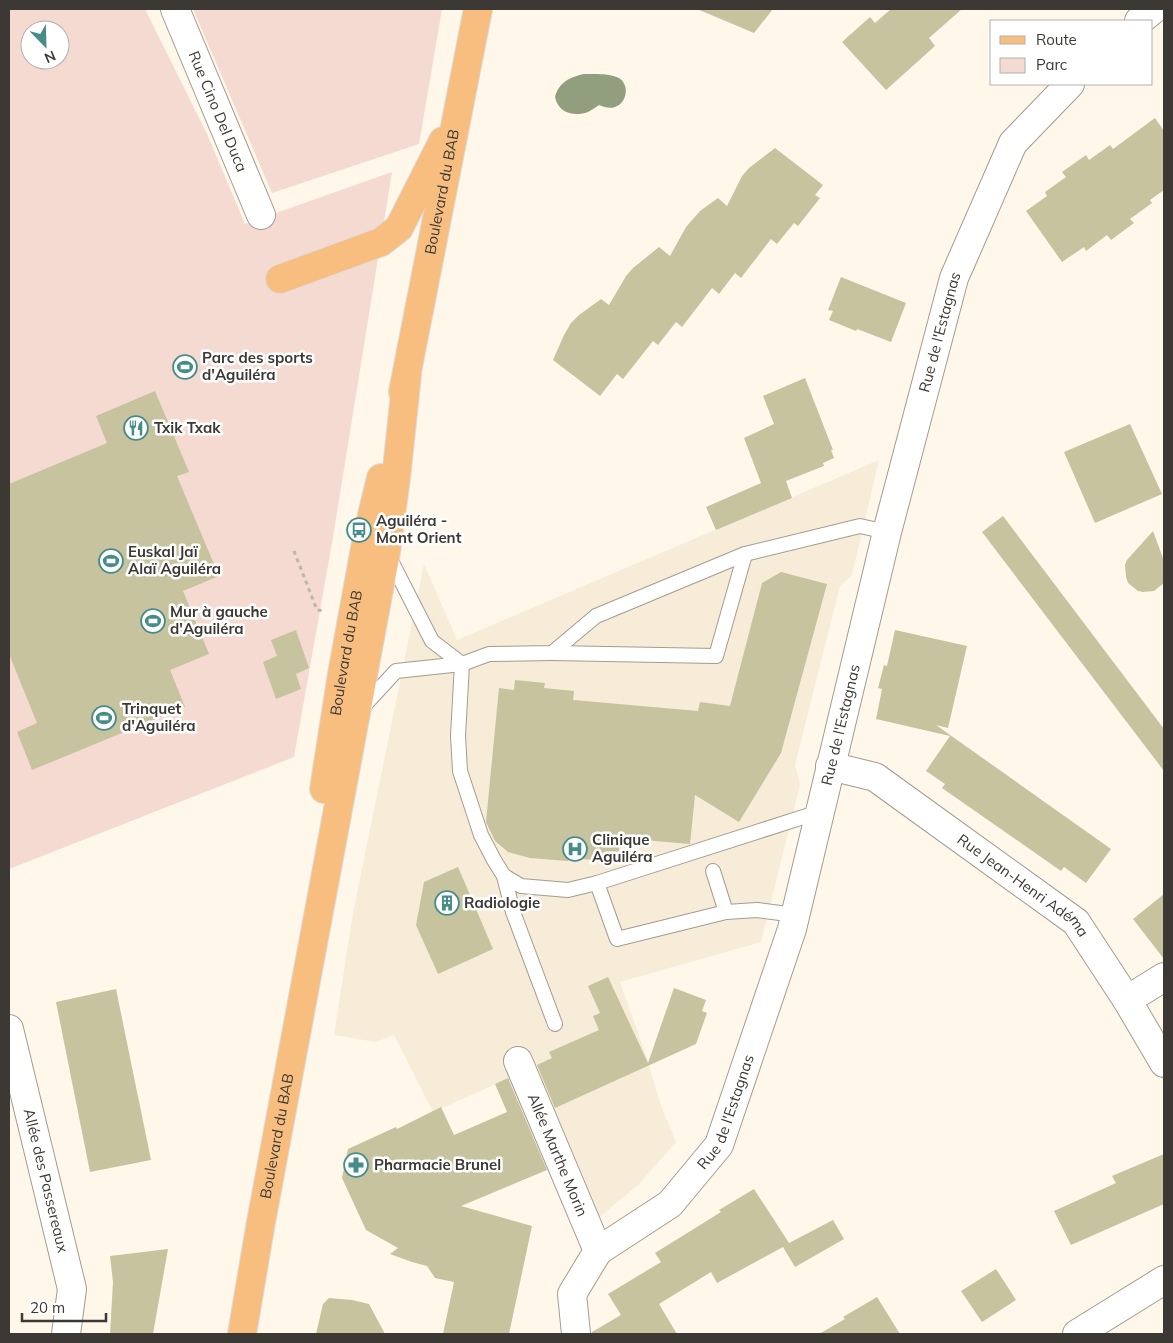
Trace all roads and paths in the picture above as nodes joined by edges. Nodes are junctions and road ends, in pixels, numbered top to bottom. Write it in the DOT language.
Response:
graph roads {
  1 [pos="174,9"];
  2 [pos="478,9"];
  3 [pos="1154,9"];
  4 [pos="1140,20"];
  5 [pos="464,80"];
  6 [pos="1069,85"];
  7 [pos="261,215"];
  8 [pos="280,279"];
  9 [pos="407,375"];
  10 [pos="888,532"];
  11 [pos="386,552"];
  12 [pos="745,554"];
  13 [pos="552,653"];
  14 [pos="462,664"];
  15 [pos="355,715"];
  16 [pos="830,766"];
  17 [pos="819,812"];
  18 [pos="713,870"];
  19 [pos="504,876"];
  20 [pos="597,883"];
  21 [pos="726,912"];
  22 [pos="795,915"];
  23 [pos="315,937"];
  24 [pos="1164,977"];
  25 [pos="1127,1000"];
  26 [pos="555,1024"];
  27 [pos="9,1029"];
  28 [pos="518,1060"];
  29 [pos="1164,1062"];
  30 [pos="598,1251"];
  31 [pos="1164,1280"];
  32 [pos="66,1334"];
  33 [pos="242,1334"];
  34 [pos="576,1334"];
  35 [pos="1077,1334"];
  1 -- 7 [label="street, Rue Cino Del Duca"];
  2 -- 5 [label="main road, Boulevard du BAB"];
  3 -- 4 [label="street"];
  5 -- 8 [label="main road"];
  5 -- 9 [label="main road, Boulevard du BAB"];
  6 -- 10 [label="street, Rue de l'Estagnas"];
  9 -- 11 [label="main road, Boulevard du BAB"];
  9 -- 23 [label="main road, Boulevard du BAB"];
  10 -- 12 [label="lane"];
  10 -- 16 [label="street, Rue de l'Estagnas"];
  11 -- 14 [label="lane"];
  11 -- 15 [label="main road, Boulevard du BAB"];
  12 -- 13 [label="lane"];
  12 -- 13 [label="lane"];
  13 -- 14 [label="lane"];
  14 -- 15 [label="lane"];
  14 -- 19 [label="lane"];
  15 -- 23 [label="main road, Boulevard du BAB"];
  16 -- 17 [label="street, Rue de l'Estagnas"];
  16 -- 25 [label="street, Rue Jean-Henri Adéma"];
  17 -- 20 [label="lane"];
  17 -- 22 [label="street, Rue de l'Estagnas"];
  18 -- 21 [label="lane"];
  19 -- 20 [label="lane"];
  19 -- 26 [label="lane"];
  20 -- 21 [label="lane"];
  21 -- 22 [label="lane"];
  22 -- 30 [label="street, Rue de l'Estagnas"];
  23 -- 33 [label="main road, Boulevard du BAB"];
  24 -- 25 [label="street"];
  25 -- 29 [label="street, Rue Jean-Henri Adéma"];
  27 -- 32 [label="street, Allée des Passereaux"];
  28 -- 30 [label="street, Allée Marthe Morin"];
  30 -- 34 [label="street, Rue de l'Estagnas"];
  31 -- 35 [label="street"];
}
